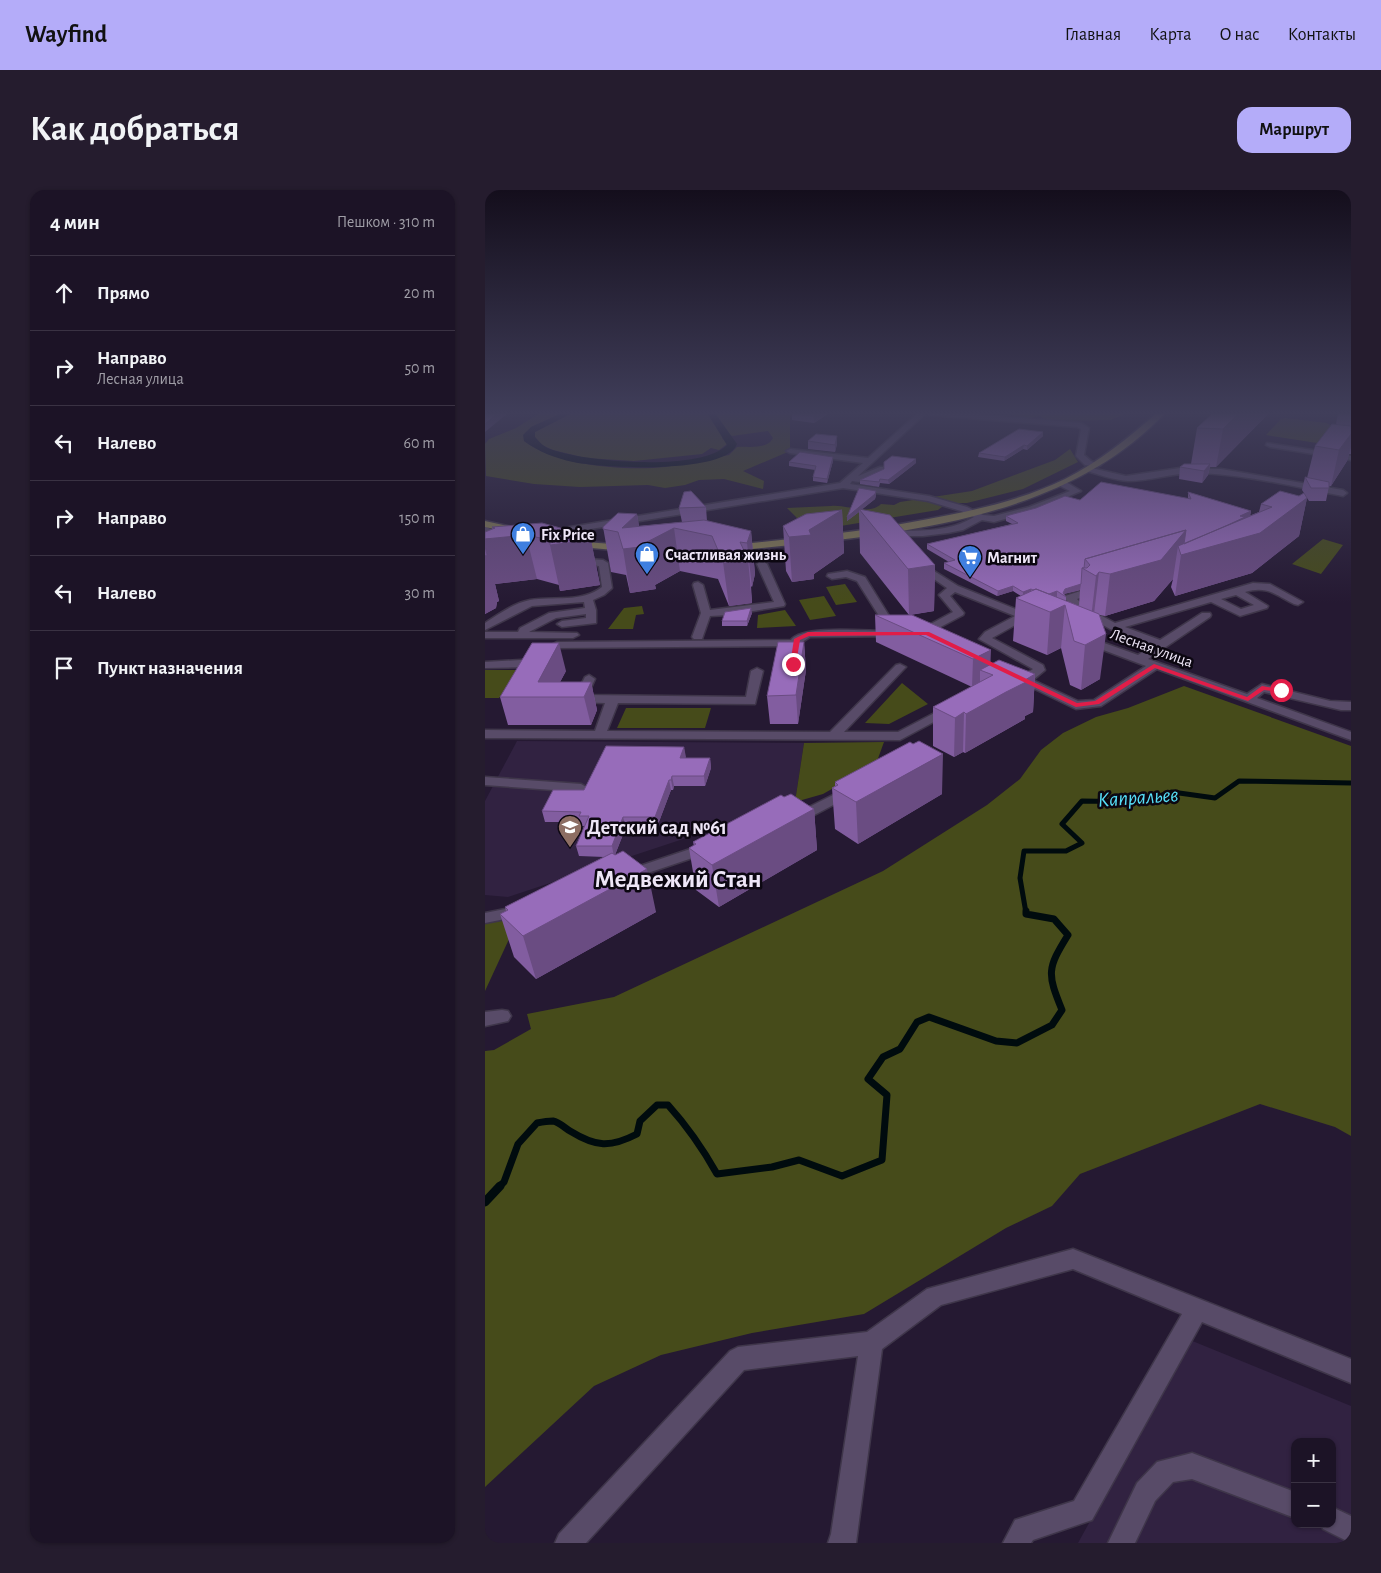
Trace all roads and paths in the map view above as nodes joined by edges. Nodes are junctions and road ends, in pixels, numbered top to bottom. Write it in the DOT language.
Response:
graph roads {
  1 [pos="852,476"];
  2 [pos="863,476"];
  3 [pos="1077,476"];
  4 [pos="1116,476"];
  5 [pos="1142,476"];
  6 [pos="1245,476"];
  7 [pos="845,483"];
  8 [pos="1063,484"];
  9 [pos="1343,493"];
  10 [pos="976,517"];
  11 [pos="994,519"];
  12 [pos="1007,526"];
  13 [pos="868,533"];
  14 [pos="489,534"];
  15 [pos="519,536"];
  16 [pos="548,537"];
  17 [pos="885,543"];
  18 [pos="926,543"];
  19 [pos="634,546"];
  20 [pos="720,546"];
  21 [pos="911,559"];
  22 [pos="562,561"];
  23 [pos="761,564"];
  24 [pos="832,576"];
  25 [pos="698,584"];
  26 [pos="1109,585"];
  27 [pos="954,588"];
  28 [pos="529,590"];
  29 [pos="1237,591"];
  30 [pos="589,598"];
  31 [pos="1211,598"];
  32 [pos="1298,602"];
  33 [pos="529,604"];
  34 [pos="1079,606"];
  35 [pos="591,610"];
  36 [pos="706,613"];
  37 [pos="1205,615"];
  38 [pos="1024,616"];
  39 [pos="1098,618"];
  40 [pos="1042,623"];
  41 [pos="485,627"];
  42 [pos="1114,627"];
  43 [pos="891,634"];
  44 [pos="485,635"];
  45 [pos="522,635"];
  46 [pos="1079,637"];
  47 [pos="697,639"];
  48 [pos="556,643"];
  49 [pos="796,643"];
  50 [pos="1160,644"];
  51 [pos="794,657"];
  52 [pos="1138,660"];
  53 [pos="485,665"];
  54 [pos="1154,666"];
  55 [pos="900,667"];
  56 [pos="757,670"];
  57 [pos="589,680"];
  58 [pos="613,699"];
  59 [pos="1248,699"];
  60 [pos="958,706"];
  61 [pos="1351,706"];
  62 [pos="485,734"];
  63 [pos="599,736"];
  64 [pos="833,736"];
  65 [pos="900,736"];
  66 [pos="1351,736"];
  67 [pos="894,751"];
  68 [pos="485,781"];
  69 [pos="864,782"];
  70 [pos="581,788"];
  71 [pos="782,824"];
  72 [pos="726,842"];
  73 [pos="612,881"];
  74 [pos="537,907"];
  75 [pos="485,918"];
  76 [pos="1197,1308"];
  77 [pos="871,1343"];
  78 [pos="1351,1371"];
  79 [pos="1291,1504"];
  80 [pos="1336,1522"];
  81 [pos="1351,1530"];
  82 [pos="568,1543"];
  83 [pos="841,1543"];
  84 [pos="1016,1543"];
  85 [pos="1121,1543"];
  1 -- 7 [label="street"];
  2 -- 7 [label="street"];
  3 -- 8 [label="main road"];
  4 -- 5 [label="street"];
  6 -- 9 [label="street"];
  7 -- 10 [label="street"];
  7 -- 16 [label="street"];
  8 -- 10 [label="main road"];
  8 -- 11 [label="street"];
  10 -- 11 [label="street"];
  10 -- 13 [label="street"];
  10 -- 18 [label="street"];
  11 -- 12 [label="street"];
  13 -- 17 [label="street"];
  13 -- 20 [label="main road"];
  14 -- 15 [label="main road"];
  16 -- 19 [label="main road"];
  21 -- 27 [label="street"];
  22 -- 30 [label="street"];
  23 -- 36 [label="street"];
  24 -- 43 [label="street"];
  25 -- 36 [label="street"];
  26 -- 34 [label="street"];
  27 -- 38 [label="street"];
  27 -- 43 [label="street"];
  28 -- 33 [label="street"];
  29 -- 31 [label="street"];
  29 -- 31 [label="street"];
  29 -- 32 [label="street"];
  30 -- 33 [label="street"];
  30 -- 35 [label="street"];
  31 -- 42 [label="street"];
  33 -- 41 [label="street"];
  35 -- 45 [label="street"];
  35 -- 48 [label="street"];
  36 -- 47 [label="street"];
  37 -- 50 [label="street"];
  38 -- 40 [label="street"];
  38 -- 54 [label="street"];
  39 -- 42 [label="street"];
  42 -- 50 [label="street"];
  43 -- 49 [label="street"];
  44 -- 45 [label="street"];
  45 -- 48 [label="street"];
  46 -- 52 [label="street, Лесная улица"];
  47 -- 48 [label="street"];
  47 -- 49 [label="street"];
  48 -- 53 [label="street"];
  49 -- 51 [label="street"];
  50 -- 52 [label="street"];
  52 -- 54 [label="street, Лесная улица"];
  54 -- 59 [label="street, Лесная улица"];
  55 -- 64 [label="street"];
  56 -- 58 [label="street"];
  57 -- 58 [label="street"];
  58 -- 63 [label="street"];
  59 -- 61 [label="street"];
  59 -- 66 [label="street, Лесная улица"];
  60 -- 65 [label="street"];
  62 -- 63 [label="street"];
  63 -- 64 [label="street"];
  64 -- 65 [label="street"];
  65 -- 67 [label="street"];
  68 -- 70 [label="street"];
  69 -- 71 [label="street"];
  72 -- 73 [label="street"];
  74 -- 75 [label="street"];
  76 -- 77 [label="street"];
  76 -- 78 [label="street"];
  76 -- 84 [label="street"];
  77 -- 82 [label="street"];
  77 -- 83 [label="street"];
  79 -- 85 [label="street"];
  80 -- 81 [label="street"];
}
